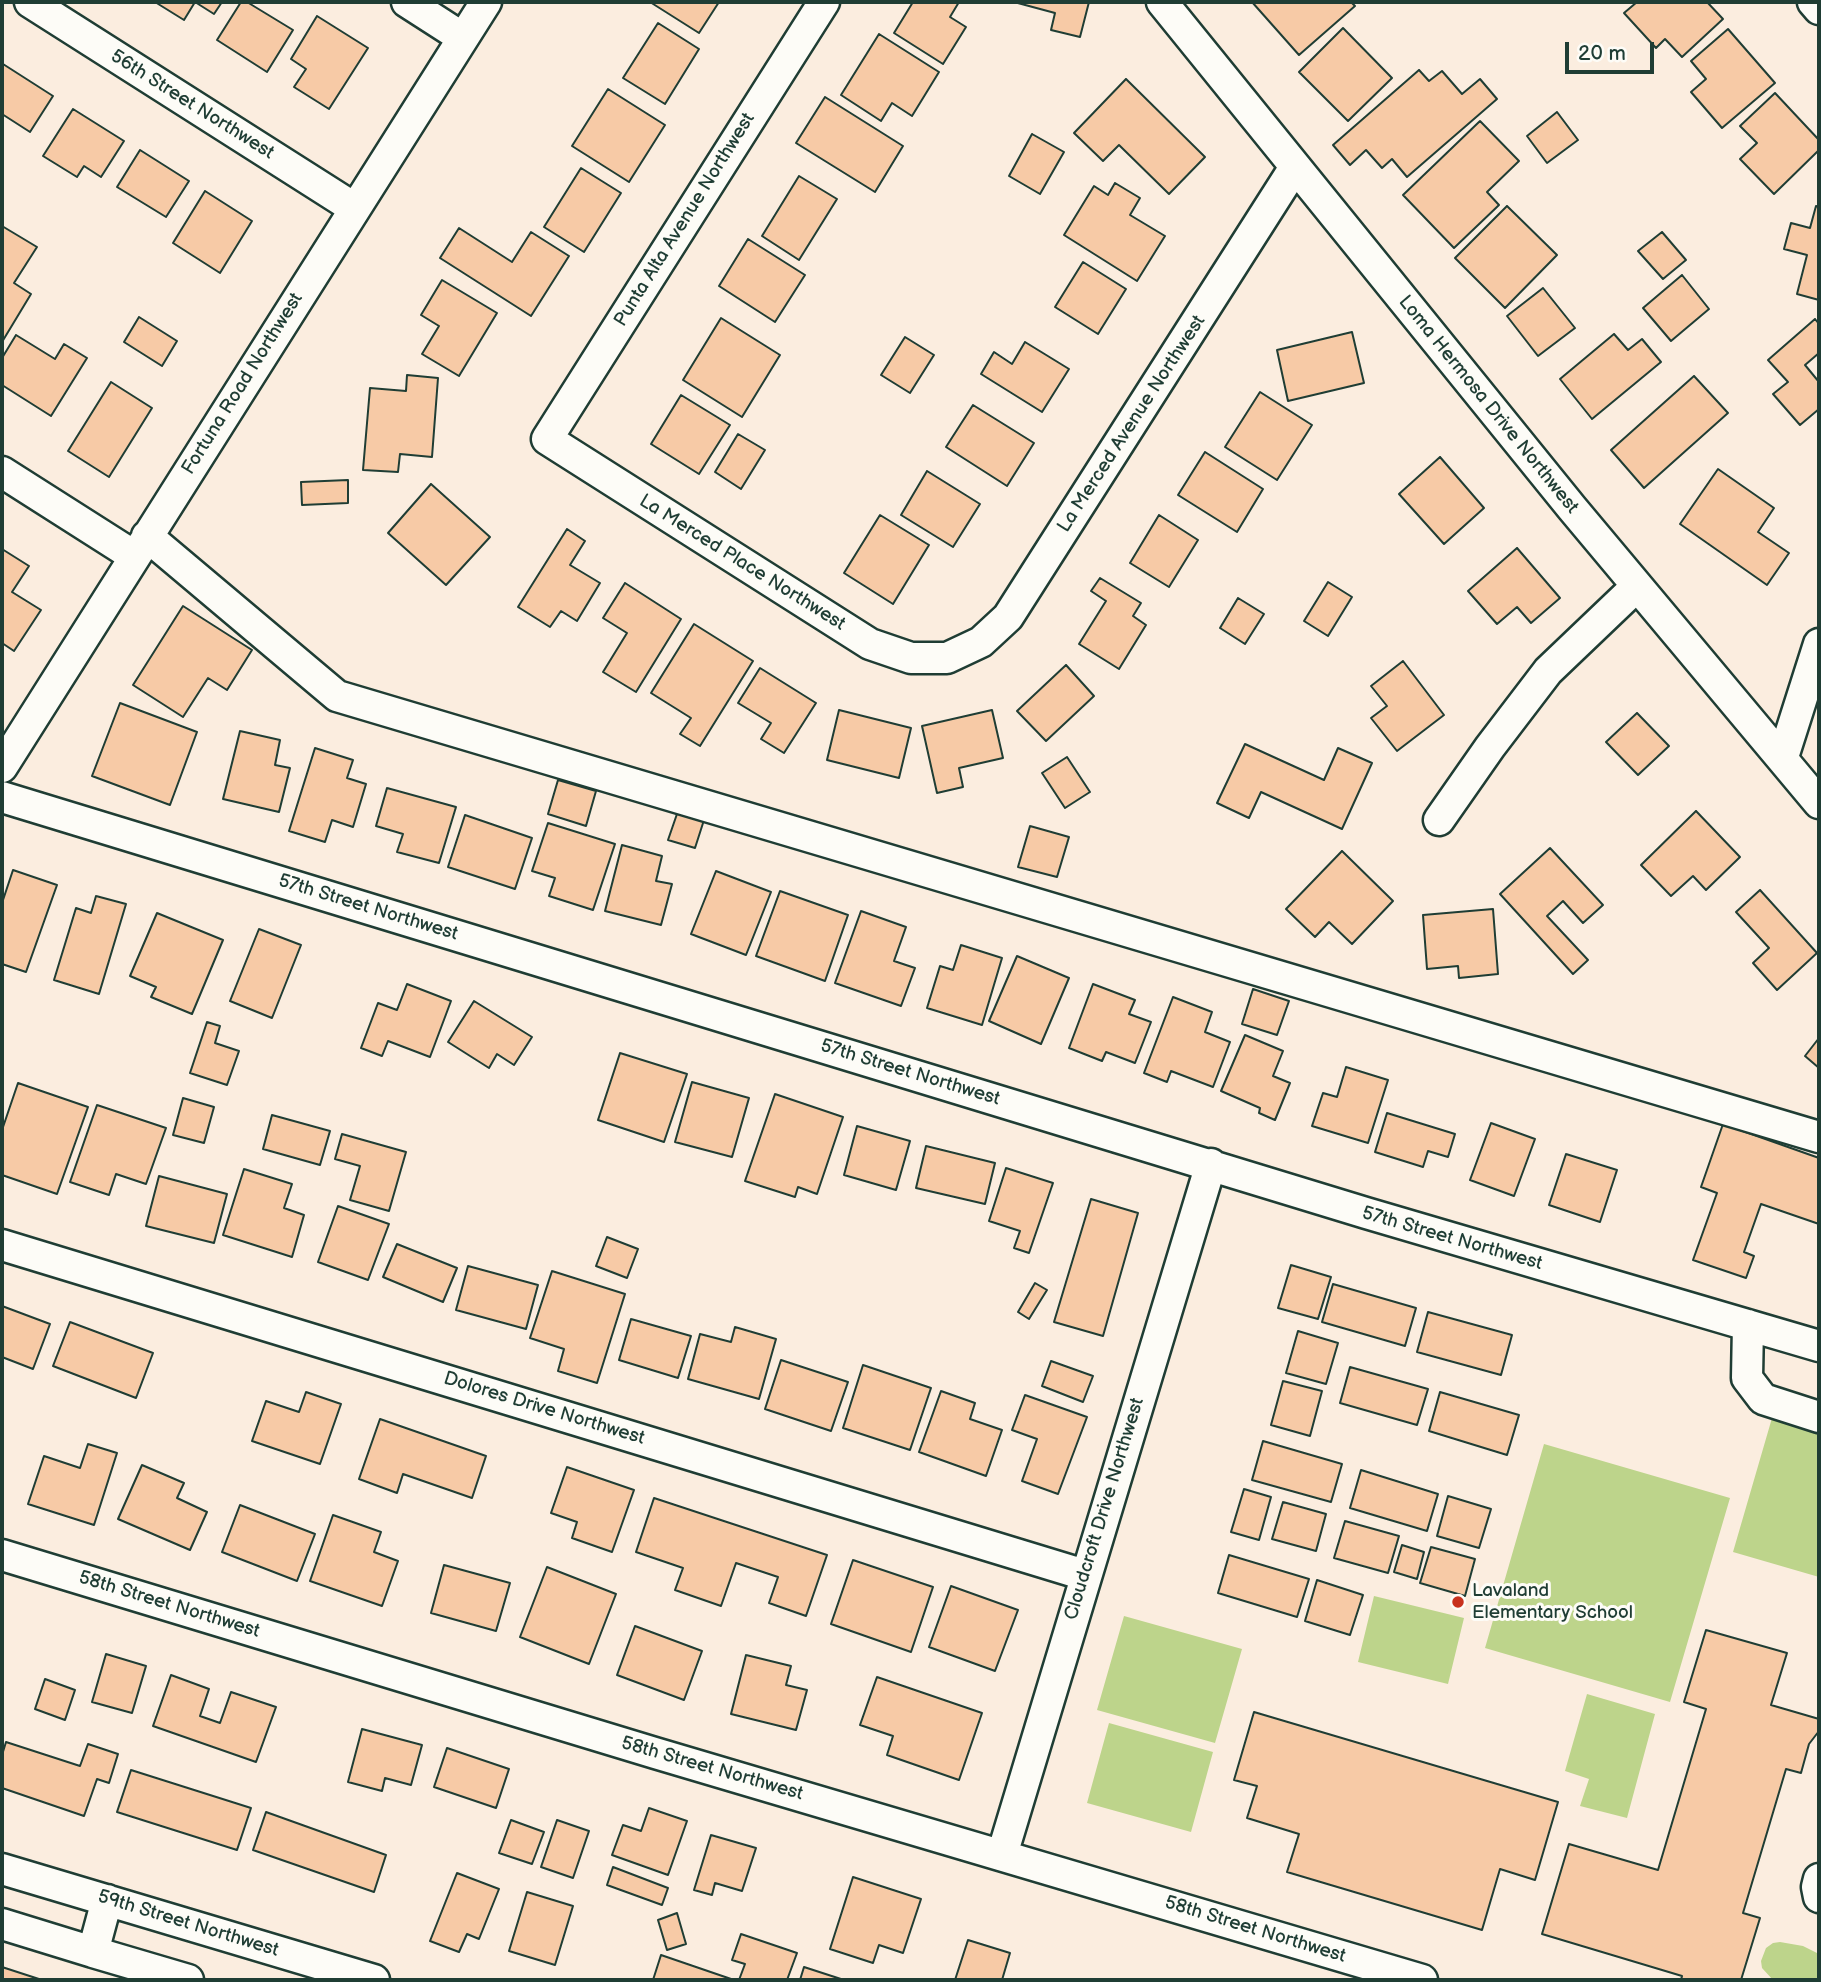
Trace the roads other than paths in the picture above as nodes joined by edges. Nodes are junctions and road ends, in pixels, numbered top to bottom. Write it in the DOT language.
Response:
graph roads {
  1 [pos="30,2"];
  2 [pos="407,2"];
  3 [pos="486,2"];
  4 [pos="824,2"];
  5 [pos="1162,2"];
  6 [pos="1814,2"];
  7 [pos="1819,9"];
  8 [pos="463,38"];
  9 [pos="1295,167"];
  10 [pos="354,208"];
  11 [pos="547,439"];
  12 [pos="2,472"];
  13 [pos="141,546"];
  14 [pos="1637,586"];
  15 [pos="1819,644"];
  16 [pos="947,658"];
  17 [pos="1783,757"];
  18 [pos="2,767"];
  19 [pos="2,797"];
  20 [pos="1819,803"];
  21 [pos="1439,820"];
  22 [pos="1819,1138"];
  23 [pos="1211,1164"];
  24 [pos="2,1245"];
  25 [pos="1748,1325"];
  26 [pos="1819,1346"];
  27 [pos="1819,1418"];
  28 [pos="2,1557"];
  29 [pos="1085,1574"];
  30 [pos="1002,1854"];
  31 [pos="2,1868"];
  32 [pos="1819,1879"];
  33 [pos="1819,1897"];
  34 [pos="107,1900"];
  35 [pos="2,1924"];
  36 [pos="93,1952"];
  37 [pos="188,1980"];
  38 [pos="374,1980"];
  39 [pos="1422,1980"];
  1 -- 10 [label="street, 56th Street Northwest"];
  2 -- 8 [label="street"];
  3 -- 8 [label="street, Fortuna Road Northwest"];
  4 -- 11 [label="street, Punta Alta Avenue Northwest"];
  5 -- 9 [label="street, Loma Hermosa Drive Northwest"];
  6 -- 7 [label="street"];
  8 -- 10 [label="street, Fortuna Road Northwest"];
  9 -- 14 [label="street, Loma Hermosa Drive Northwest"];
  9 -- 16 [label="street, La Merced Avenue Northwest"];
  10 -- 13 [label="street, Fortuna Road Northwest"];
  11 -- 16 [label="street, La Merced Place Northwest"];
  12 -- 13 [label="street"];
  13 -- 18 [label="street, Fortuna Road Northwest"];
  13 -- 22 [label="street"];
  14 -- 17 [label="street, Loma Hermosa Drive Northwest"];
  14 -- 21 [label="street"];
  15 -- 17 [label="street"];
  17 -- 20 [label="street, Loma Hermosa Drive Northwest"];
  19 -- 23 [label="street, 57th Street Northwest"];
  23 -- 25 [label="street, 57th Street Northwest"];
  23 -- 29 [label="street, Cloudcroft Drive Northwest"];
  24 -- 29 [label="street, Dolores Drive Northwest"];
  25 -- 26 [label="street, 57th Street Northwest"];
  25 -- 27 [label="street"];
  28 -- 30 [label="street, 58th Street Northwest"];
  29 -- 30 [label="street, Cloudcroft Drive Northwest"];
  30 -- 39 [label="street, 58th Street Northwest"];
  31 -- 34 [label="street, 59th Street Northwest"];
  32 -- 33 [label="street"];
  34 -- 36 [label="street"];
  34 -- 38 [label="street, 59th Street Northwest"];
  35 -- 36 [label="street"];
  36 -- 37 [label="street"];
}
